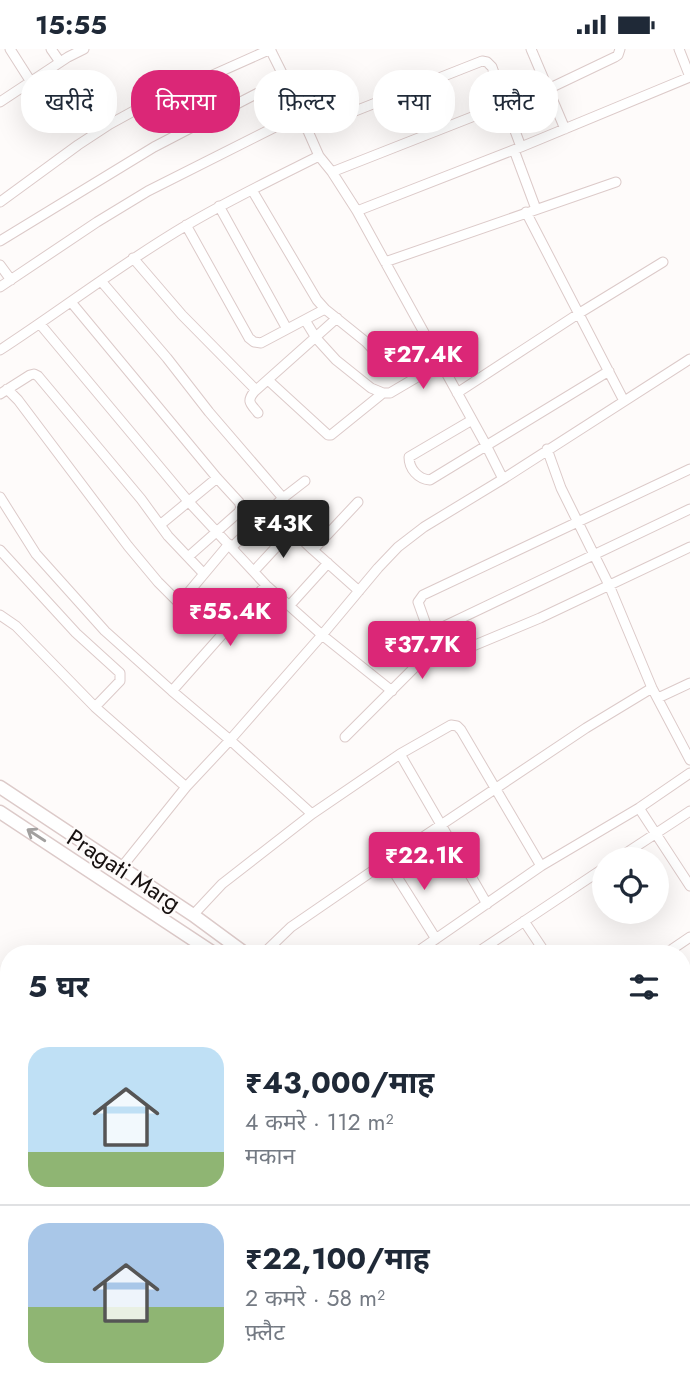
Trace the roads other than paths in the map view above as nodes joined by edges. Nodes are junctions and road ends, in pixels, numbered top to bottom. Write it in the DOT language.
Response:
graph roads {
  1 [pos="10,49"];
  2 [pos="51,49"];
  3 [pos="84,49"];
  4 [pos="270,49"];
  5 [pos="531,49"];
  6 [pos="620,49"];
  7 [pos="679,49"];
  8 [pos="60,62"];
  9 [pos="23,70"];
  10 [pos="48,70"];
  11 [pos="280,70"];
  12 [pos="493,70"];
  13 [pos="540,70"];
  14 [pos="690,77"];
  15 [pos="558,84"];
  16 [pos="21,88"];
  17 [pos="254,95"];
  18 [pos="0,102"];
  19 [pos="359,109"];
  20 [pos="558,113"];
  21 [pos="469,118"];
  22 [pos="565,129"];
  23 [pos="263,133"];
  24 [pos="308,133"];
  25 [pos="513,133"];
  26 [pos="517,149"];
  27 [pos="319,156"];
  28 [pos="332,172"];
  29 [pos="616,182"];
  30 [pos="252,190"];
  31 [pos="0,202"];
  32 [pos="219,207"];
  33 [pos="536,209"];
  34 [pos="357,211"];
  35 [pos="526,212"];
  36 [pos="186,225"];
  37 [pos="0,241"];
  38 [pos="134,258"];
  39 [pos="385,262"];
  40 [pos="663,262"];
  41 [pos="0,265"];
  42 [pos="11,280"];
  43 [pos="101,281"];
  44 [pos="0,287"];
  45 [pos="71,302"];
  46 [pos="325,309"];
  47 [pos="578,314"];
  48 [pos="337,319"];
  49 [pos="305,320"];
  50 [pos="40,324"];
  51 [pos="287,329"];
  52 [pos="316,338"];
  53 [pos="0,350"];
  54 [pos="381,358"];
  55 [pos="690,359"];
  56 [pos="441,363"];
  57 [pos="608,371"];
  58 [pos="268,380"];
  59 [pos="256,390"];
  60 [pos="3,391"];
  61 [pos="383,393"];
  62 [pos="457,393"];
  63 [pos="624,401"];
  64 [pos="258,413"];
  65 [pos="472,420"];
  66 [pos="486,445"];
  67 [pos="547,449"];
  68 [pos="690,469"];
  69 [pos="216,478"];
  70 [pos="503,479"];
  71 [pos="305,481"];
  72 [pos="0,497"];
  73 [pos="284,499"];
  74 [pos="188,501"];
  75 [pos="358,502"];
  76 [pos="690,509"];
  77 [pos="577,521"];
  78 [pos="160,525"];
  79 [pos="217,530"];
  80 [pos="231,546"];
  81 [pos="690,547"];
  82 [pos="0,550"];
  83 [pos="313,550"];
  84 [pos="594,553"];
  85 [pos="188,557"];
  86 [pos="328,563"];
  87 [pos="254,571"];
  88 [pos="204,574"];
  89 [pos="266,585"];
  90 [pos="610,585"];
  91 [pos="359,591"];
  92 [pos="290,605"];
  93 [pos="0,615"];
  94 [pos="430,633"];
  95 [pos="322,635"];
  96 [pos="438,658"];
  97 [pos="690,683"];
  98 [pos="652,688"];
  99 [pos="172,691"];
  100 [pos="392,691"];
  101 [pos="657,698"];
  102 [pos="95,707"];
  103 [pos="345,737"];
  104 [pos="230,740"];
  105 [pos="400,754"];
  106 [pos="690,760"];
  107 [pos="690,773"];
  108 [pos="0,787"];
  109 [pos="186,787"];
  110 [pos="496,787"];
  111 [pos="639,808"];
  112 [pos="690,811"];
  113 [pos="0,812"];
  114 [pos="312,814"];
  115 [pos="441,825"];
  116 [pos="656,833"];
  117 [pos="635,847"];
  118 [pos="387,860"];
  119 [pos="541,866"];
  120 [pos="121,868"];
  121 [pos="592,876"];
  122 [pos="690,886"];
  123 [pos="487,904"];
  124 [pos="193,915"];
  125 [pos="524,921"];
  126 [pos="436,939"];
  127 [pos="231,943"];
  128 [pos="201,945"];
  129 [pos="228,945"];
  130 [pos="234,945"];
  131 [pos="273,945"];
  132 [pos="427,945"];
  133 [pos="488,945"];
  134 [pos="540,945"];
  1 -- 9 [label="street"];
  2 -- 8 [label="street"];
  3 -- 8 [label="street"];
  4 -- 11 [label="street"];
  4 -- 31 [label="street"];
  5 -- 13 [label="street"];
  6 -- 15 [label="street"];
  7 -- 14 [label="street"];
  8 -- 10 [label="street"];
  12 -- 19 [label="street"];
  14 -- 22 [label="street"];
  16 -- 18 [label="street"];
  17 -- 37 [label="street"];
  20 -- 22 [label="street"];
  21 -- 28 [label="street"];
  22 -- 26 [label="street"];
  23 -- 42 [label="street"];
  24 -- 27 [label="street"];
  25 -- 26 [label="street"];
  26 -- 33 [label="street"];
  26 -- 34 [label="street"];
  27 -- 28 [label="street"];
  27 -- 30 [label="street"];
  28 -- 34 [label="street"];
  29 -- 33 [label="street"];
  30 -- 32 [label="street"];
  30 -- 46 [label="street"];
  32 -- 36 [label="street"];
  32 -- 51 [label="street"];
  33 -- 35 [label="street"];
  34 -- 39 [label="street"];
  35 -- 39 [label="street"];
  35 -- 47 [label="street"];
  36 -- 38 [label="street"];
  36 -- 51 [label="street"];
  38 -- 43 [label="street"];
  38 -- 59 [label="street"];
  39 -- 56 [label="street"];
  40 -- 47 [label="street"];
  41 -- 42 [label="street"];
  42 -- 44 [label="street"];
  43 -- 45 [label="street"];
  43 -- 73 [label="street"];
  45 -- 50 [label="street"];
  45 -- 69 [label="street"];
  46 -- 48 [label="street"];
  46 -- 49 [label="street"];
  47 -- 57 [label="street"];
  47 -- 62 [label="street"];
  48 -- 52 [label="street"];
  48 -- 54 [label="street"];
  49 -- 51 [label="street"];
  49 -- 52 [label="street"];
  50 -- 53 [label="street"];
  50 -- 74 [label="street"];
  52 -- 58 [label="street"];
  52 -- 61 [label="street"];
  55 -- 63 [label="street"];
  56 -- 61 [label="street"];
  56 -- 62 [label="street"];
  57 -- 63 [label="street"];
  57 -- 66 [label="street"];
  58 -- 59 [label="street"];
  58 -- 61 [label="street"];
  59 -- 64 [label="street"];
  60 -- 78 [label="street"];
  60 -- 88 [label="street"];
  62 -- 65 [label="street"];
  63 -- 67 [label="street"];
  65 -- 66 [label="street"];
  65 -- 66 [label="street"];
  66 -- 70 [label="street"];
  67 -- 70 [label="street"];
  67 -- 77 [label="street"];
  68 -- 77 [label="street"];
  69 -- 74 [label="street"];
  69 -- 79 [label="street"];
  70 -- 91 [label="street"];
  71 -- 73 [label="street"];
  72 -- 99 [label="street"];
  73 -- 80 [label="street"];
  74 -- 78 [label="street"];
  74 -- 79 [label="street"];
  75 -- 83 [label="street"];
  76 -- 84 [label="street"];
  77 -- 84 [label="street"];
  77 -- 94 [label="street"];
  78 -- 85 [label="street"];
  79 -- 80 [label="street"];
  79 -- 85 [label="street"];
  80 -- 87 [label="street"];
  80 -- 88 [label="street"];
  81 -- 90 [label="street"];
  82 -- 102 [label="street"];
  83 -- 86 [label="street"];
  83 -- 87 [label="street"];
  84 -- 90 [label="street"];
  84 -- 94 [label="street"];
  85 -- 88 [label="street"];
  86 -- 91 [label="street"];
  86 -- 92 [label="street"];
  87 -- 89 [label="street"];
  89 -- 92 [label="street"];
  89 -- 99 [label="street"];
  90 -- 96 [label="street"];
  90 -- 98 [label="street"];
  91 -- 95 [label="street"];
  92 -- 95 [label="street"];
  93 -- 102 [label="street"];
  94 -- 96 [label="street"];
  95 -- 100 [label="street"];
  95 -- 104 [label="street"];
  96 -- 100 [label="street"];
  97 -- 101 [label="street"];
  98 -- 101 [label="street"];
  98 -- 110 [label="street"];
  99 -- 104 [label="street"];
  100 -- 103 [label="street"];
  101 -- 106 [label="street"];
  102 -- 109 [label="street"];
  104 -- 109 [label="street"];
  104 -- 114 [label="street"];
  105 -- 110 [label="street"];
  105 -- 114 [label="street"];
  105 -- 115 [label="street"];
  107 -- 111 [label="street"];
  108 -- 120 [label="main road, Pragati Marg"];
  109 -- 120 [label="street"];
  110 -- 115 [label="street"];
  110 -- 119 [label="street"];
  111 -- 116 [label="street"];
  111 -- 119 [label="street"];
  112 -- 116 [label="street"];
  128 -- 113 [label="main road, Pragati Marg, one-way"];
  114 -- 124 [label="street"];
  115 -- 118 [label="street"];
  115 -- 123 [label="street"];
  116 -- 117 [label="street"];
  116 -- 122 [label="street"];
  118 -- 126 [label="street"];
  118 -- 131 [label="street"];
  119 -- 123 [label="street"];
  120 -- 124 [label="main road, Pragati Marg"];
  121 -- 125 [label="street"];
  123 -- 126 [label="street"];
  124 -- 127 [label="main road, Pragati Marg"];
  125 -- 133 [label="street"];
  125 -- 134 [label="street"];
  126 -- 132 [label="street"];
  127 -- 129 [label="main road"];
  127 -- 130 [label="main road, Pragati Marg"];
}
